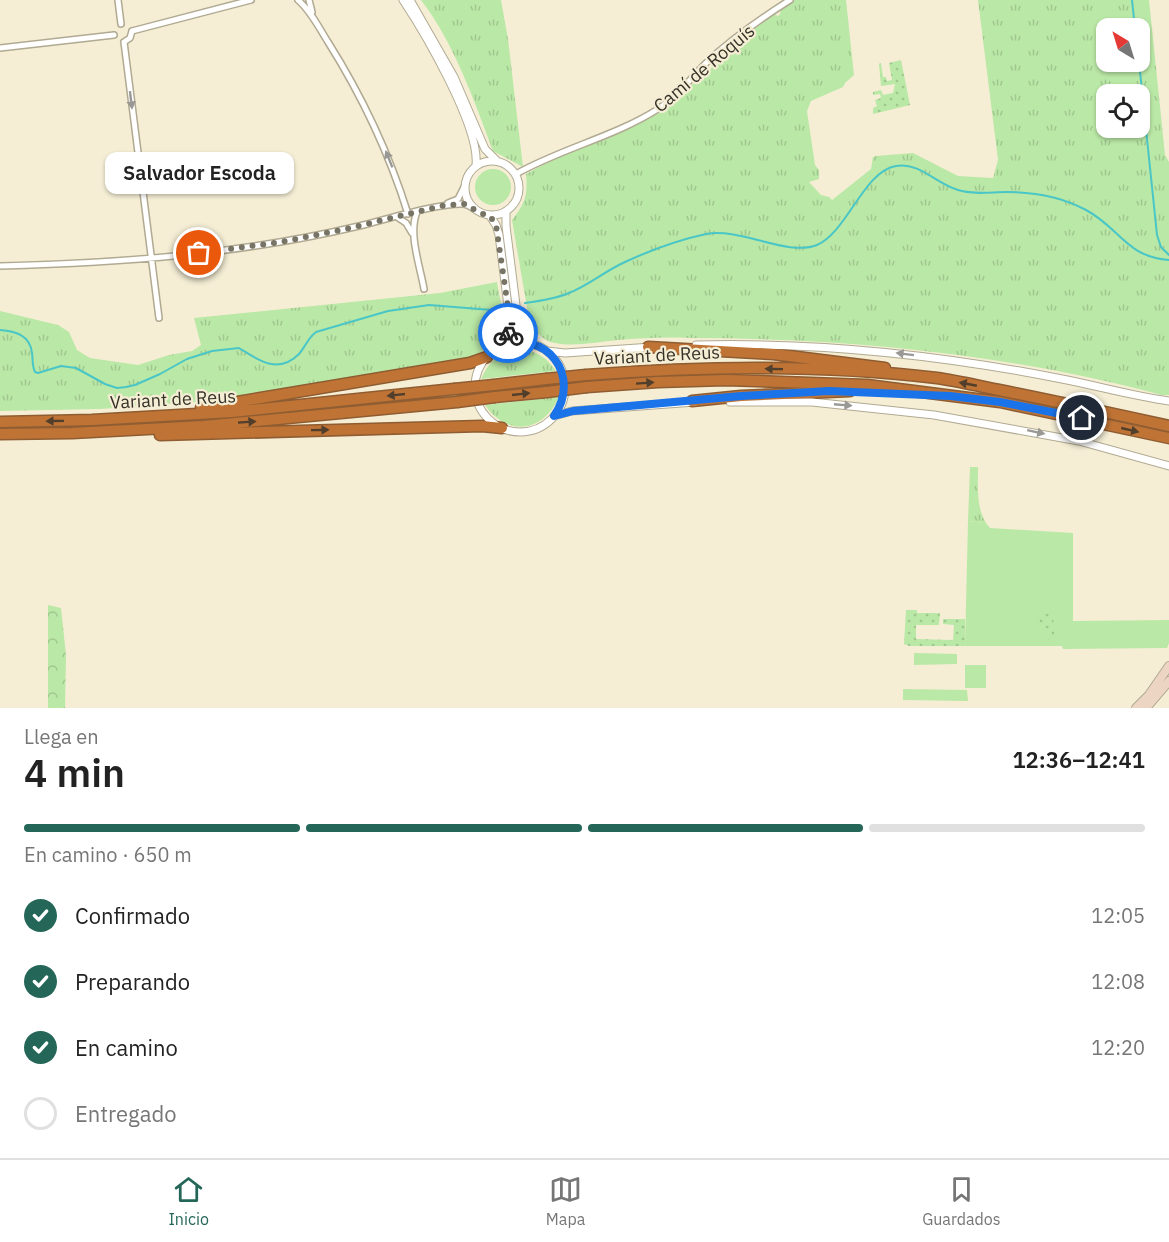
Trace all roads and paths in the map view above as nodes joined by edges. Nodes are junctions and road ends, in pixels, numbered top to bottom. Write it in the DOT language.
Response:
graph roads {
  1 [pos="118,0"];
  2 [pos="251,0"];
  3 [pos="298,0"];
  4 [pos="309,0"];
  5 [pos="403,0"];
  6 [pos="410,0"];
  7 [pos="790,0"];
  8 [pos="314,20"];
  9 [pos="121,24"];
  10 [pos="132,31"];
  11 [pos="114,35"];
  12 [pos="124,42"];
  13 [pos="0,48"];
  14 [pos="497,161"];
  15 [pos="476,165"];
  16 [pos="516,174"];
  17 [pos="465,185"];
  18 [pos="441,206"];
  19 [pos="474,209"];
  20 [pos="506,211"];
  21 [pos="417,212"];
  22 [pos="408,214"];
  23 [pos="490,216"];
  24 [pos="398,217"];
  25 [pos="413,234"];
  26 [pos="151,259"];
  27 [pos="0,266"];
  28 [pos="424,289"];
  29 [pos="159,318"];
  30 [pos="535,345"];
  31 [pos="501,347"];
  32 [pos="648,347"];
  33 [pos="548,351"];
  34 [pos="487,357"];
  35 [pos="937,378"];
  36 [pos="950,396"];
  37 [pos="1169,401"];
  38 [pos="692,402"];
  39 [pos="554,416"];
  40 [pos="92,420"];
  41 [pos="0,422"];
  42 [pos="1169,426"];
  43 [pos="502,428"];
  44 [pos="72,433"];
  45 [pos="0,434"];
  46 [pos="1169,438"];
  47 [pos="1169,466"];
  48 [pos="1169,666"];
  49 [pos="1169,674"];
  50 [pos="1169,681"];
  51 [pos="1136,708"];
  52 [pos="1145,708"];
  1 -- 9 [label="street"];
  2 -- 10 [label="street"];
  3 -- 8 [label="street"];
  4 -- 8 [label="street"];
  5 -- 15 [label="street"];
  6 -- 14 [label="street"];
  7 -- 16 [label="street, Camí de Roquís"];
  22 -- 8 [label="street, one-way"];
  9 -- 10 [label="street"];
  9 -- 11 [label="street"];
  10 -- 12 [label="street"];
  11 -- 12 [label="street"];
  11 -- 13 [label="street"];
  12 -- 26 [label="street, one-way"];
  14 -- 15 [label="street"];
  14 -- 16 [label="street"];
  15 -- 17 [label="street"];
  16 -- 20 [label="street"];
  17 -- 18 [label="street"];
  17 -- 19 [label="street"];
  18 -- 19 [label="street"];
  18 -- 21 [label="street"];
  19 -- 23 [label="street"];
  20 -- 23 [label="street"];
  20 -- 30 [label="street"];
  21 -- 22 [label="street"];
  21 -- 25 [label="street"];
  22 -- 24 [label="street"];
  23 -- 31 [label="street"];
  24 -- 25 [label="street"];
  24 -- 26 [label="street"];
  25 -- 28 [label="street"];
  26 -- 27 [label="street"];
  26 -- 29 [label="street"];
  30 -- 31 [label="street"];
  30 -- 33 [label="street"];
  31 -- 34 [label="street"];
  32 -- 33 [label="street"];
  32 -- 35 [label="highway"];
  37 -- 32 [label="street, one-way"];
  33 -- 39 [label="street"];
  34 -- 40 [label="highway"];
  34 -- 43 [label="street"];
  35 -- 40 [label="highway, Variant de Reus, one-way, bridge"];
  42 -- 35 [label="highway, Variant de Reus, one-way"];
  36 -- 38 [label="highway"];
  44 -- 36 [label="highway, Variant de Reus, one-way, bridge"];
  36 -- 46 [label="highway, Variant de Reus, one-way"];
  38 -- 39 [label="street"];
  38 -- 47 [label="street, one-way"];
  39 -- 43 [label="street"];
  40 -- 41 [label="highway, Variant de Reus, one-way"];
  44 -- 43 [label="highway, one-way"];
  44 -- 45 [label="highway, Variant de Reus"];
  48 -- 51 [label="main road"];
  49 -- 52 [label="main road"];
  50 -- 52 [label="main road"];
}
